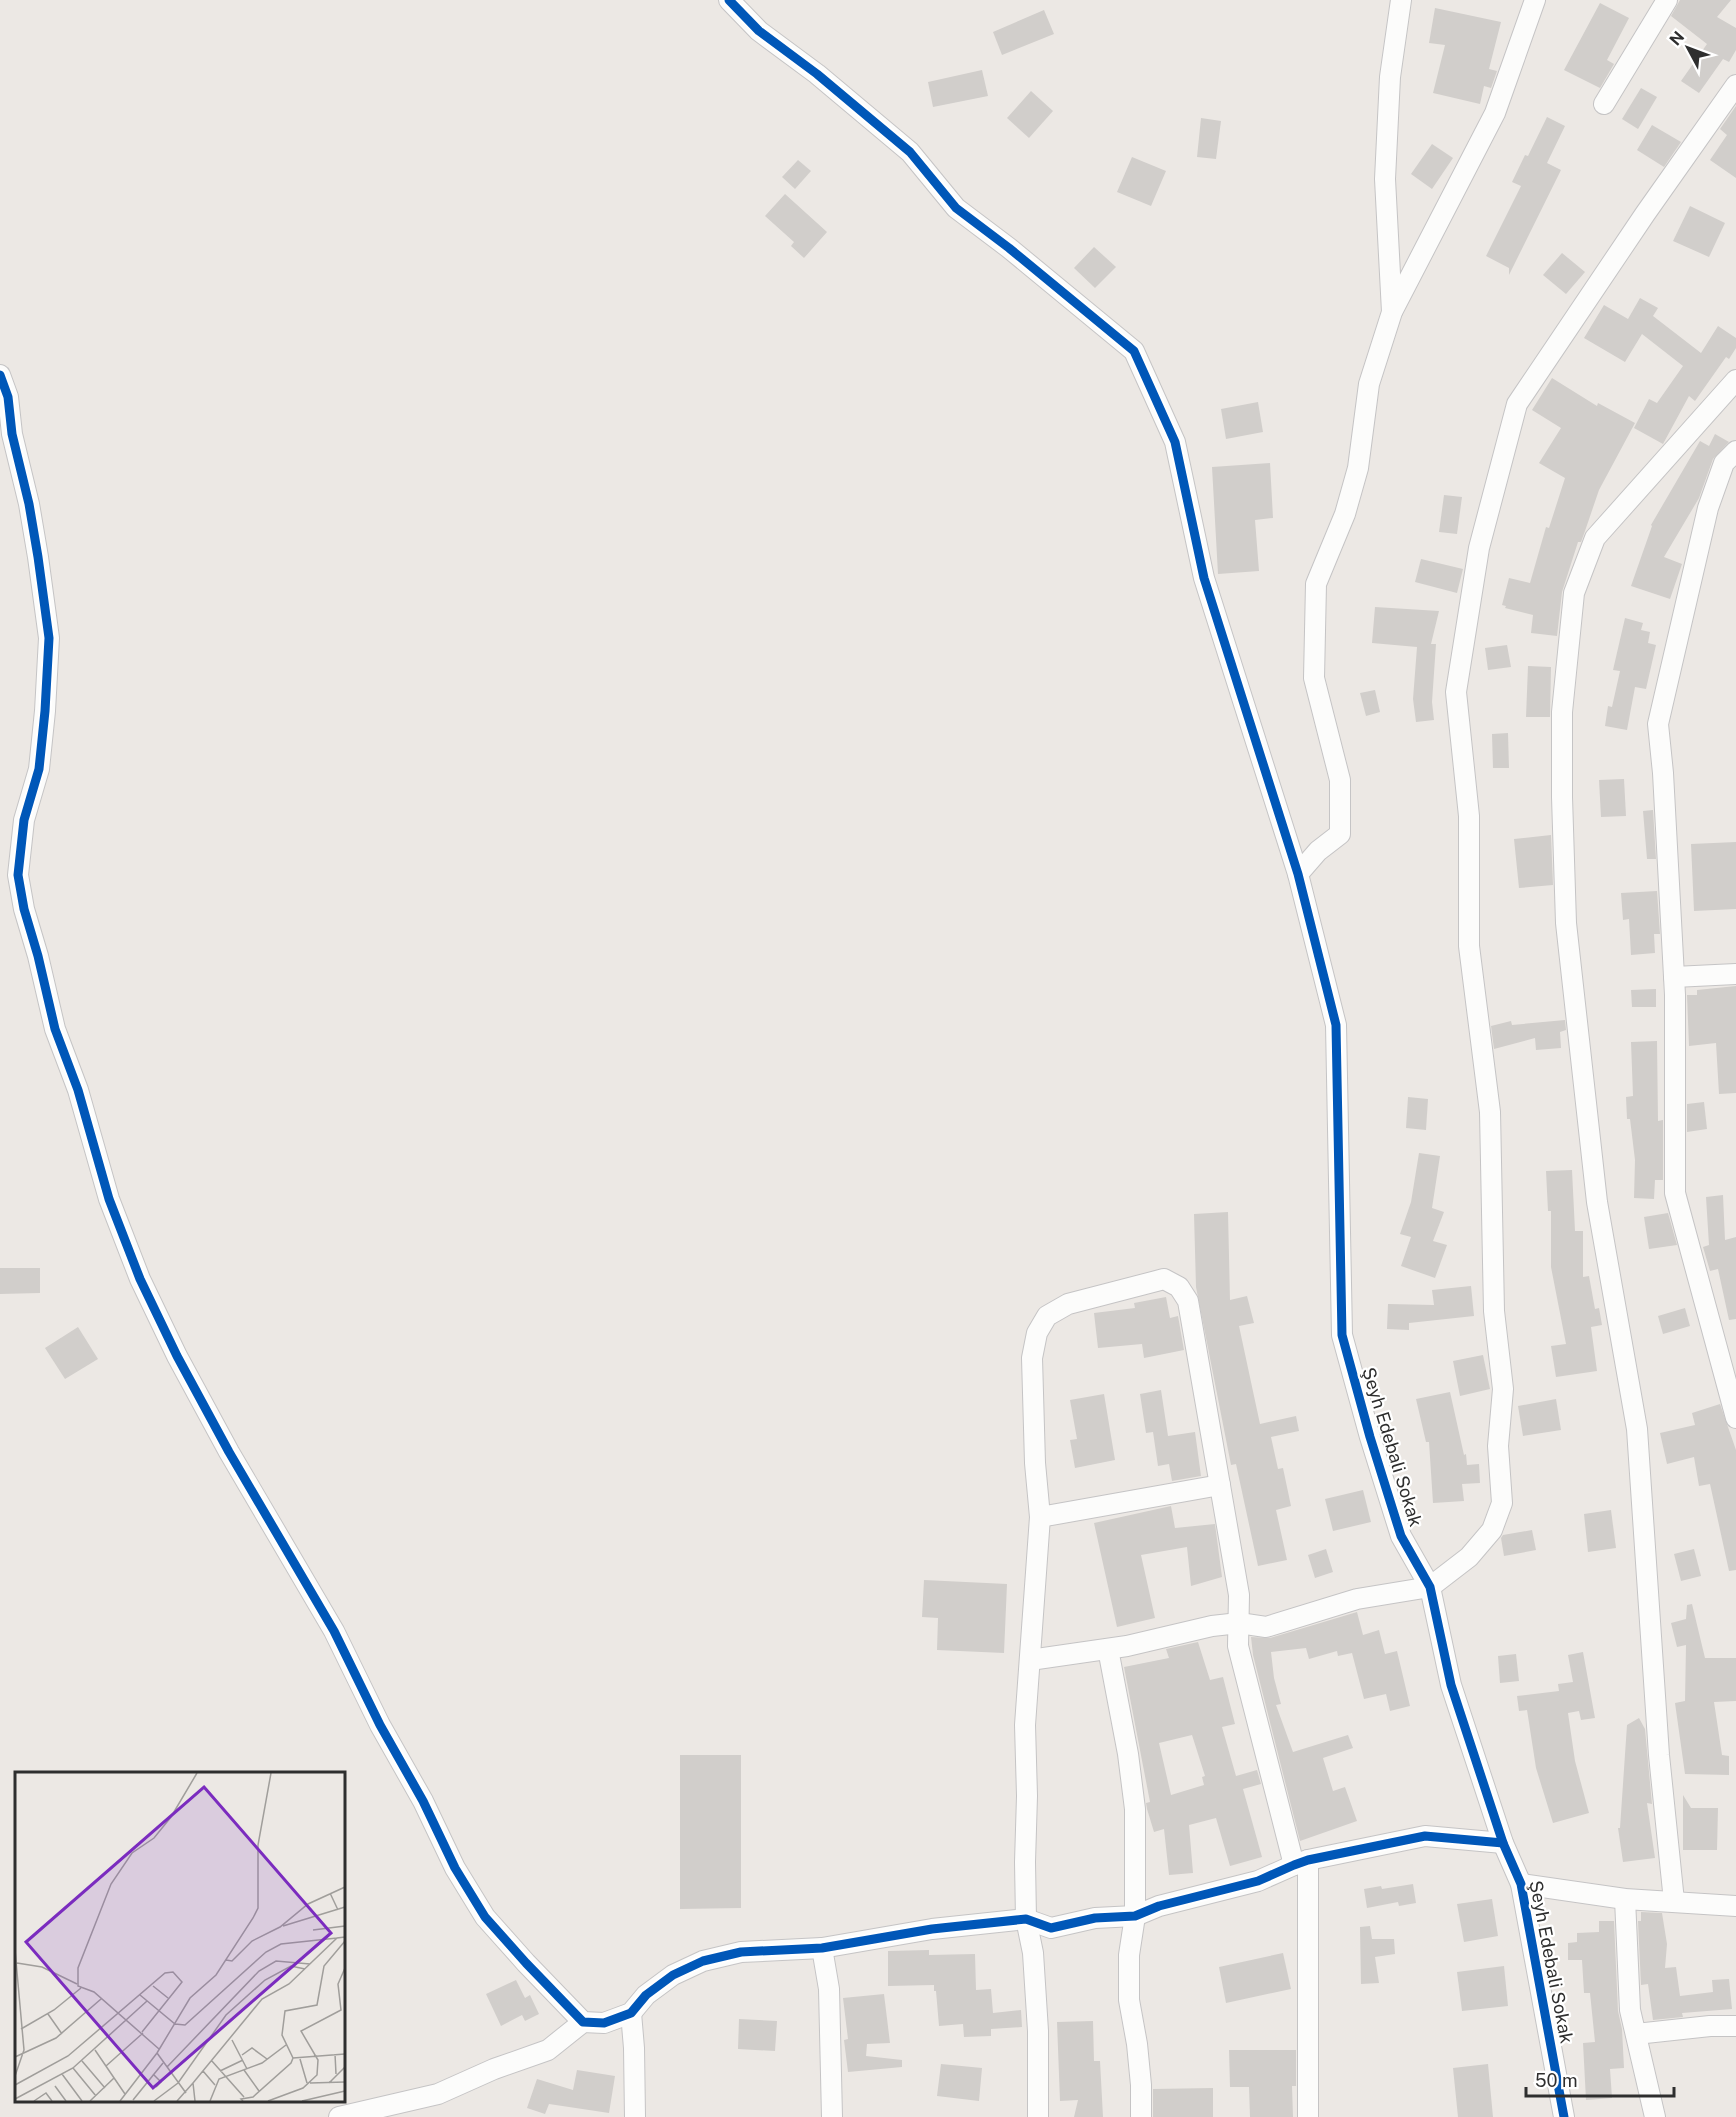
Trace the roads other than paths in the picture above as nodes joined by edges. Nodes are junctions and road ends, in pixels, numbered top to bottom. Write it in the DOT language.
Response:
graph roads {
  1 [pos="729,0"];
  2 [pos="1401,0"];
  3 [pos="1535,0"];
  4 [pos="1667,0"];
  5 [pos="1736,85"];
  6 [pos="1604,104"];
  7 [pos="1392,312"];
  8 [pos="0,375"];
  9 [pos="1736,380"];
  10 [pos="1736,452"];
  11 [pos="1298,874"];
  12 [pos="1736,974"];
  13 [pos="1674,977"];
  14 [pos="1736,1418"];
  15 [pos="1220,1485"];
  16 [pos="1040,1517"];
  17 [pos="1430,1587"];
  18 [pos="1239,1623"];
  19 [pos="1108,1649"];
  20 [pos="1030,1659"];
  21 [pos="1503,1844"];
  22 [pos="1301,1863"];
  23 [pos="1521,1884"];
  24 [pos="1624,1899"];
  25 [pos="1674,1901"];
  26 [pos="1736,1906"];
  27 [pos="1135,1916"];
  28 [pos="1026,1919"];
  29 [pos="822,1948"];
  30 [pos="632,2013"];
  31 [pos="584,2022"];
  32 [pos="1736,2026"];
  33 [pos="1636,2034"];
  34 [pos="339,2117"];
  35 [pos="635,2117"];
  36 [pos="832,2117"];
  37 [pos="1038,2117"];
  38 [pos="1141,2117"];
  39 [pos="1308,2117"];
  40 [pos="1564,2117"];
  41 [pos="1655,2117"];
  1 -- 11 [label="street, Şeyh Edebali Sokak"];
  2 -- 7 [label="street"];
  3 -- 7 [label="street"];
  4 -- 6 [label="street"];
  5 -- 17 [label="street"];
  7 -- 11 [label="street"];
  8 -- 31 [label="street"];
  9 -- 25 [label="street"];
  10 -- 13 [label="street"];
  11 -- 17 [label="street, Şeyh Edebali Sokak"];
  12 -- 13 [label="street"];
  13 -- 14 [label="street"];
  15 -- 16 [label="street"];
  15 -- 16 [label="street"];
  15 -- 18 [label="street"];
  16 -- 20 [label="street"];
  17 -- 18 [label="street"];
  17 -- 21 [label="street, Şeyh Edebali Sokak"];
  18 -- 19 [label="street"];
  18 -- 22 [label="street"];
  19 -- 20 [label="street"];
  19 -- 27 [label="street"];
  20 -- 28 [label="street"];
  21 -- 22 [label="street"];
  21 -- 23 [label="street, Şeyh Edebali Sokak"];
  22 -- 27 [label="street"];
  22 -- 39 [label="street"];
  23 -- 24 [label="street"];
  23 -- 40 [label="street, Şeyh Edebali Sokak"];
  24 -- 25 [label="street"];
  24 -- 33 [label="street"];
  25 -- 26 [label="street"];
  27 -- 28 [label="street"];
  27 -- 38 [label="street"];
  28 -- 29 [label="street"];
  28 -- 37 [label="street"];
  29 -- 30 [label="street"];
  29 -- 36 [label="street"];
  30 -- 31 [label="street"];
  30 -- 35 [label="street"];
  31 -- 34 [label="street"];
  32 -- 33 [label="street"];
  33 -- 41 [label="street"];
}
